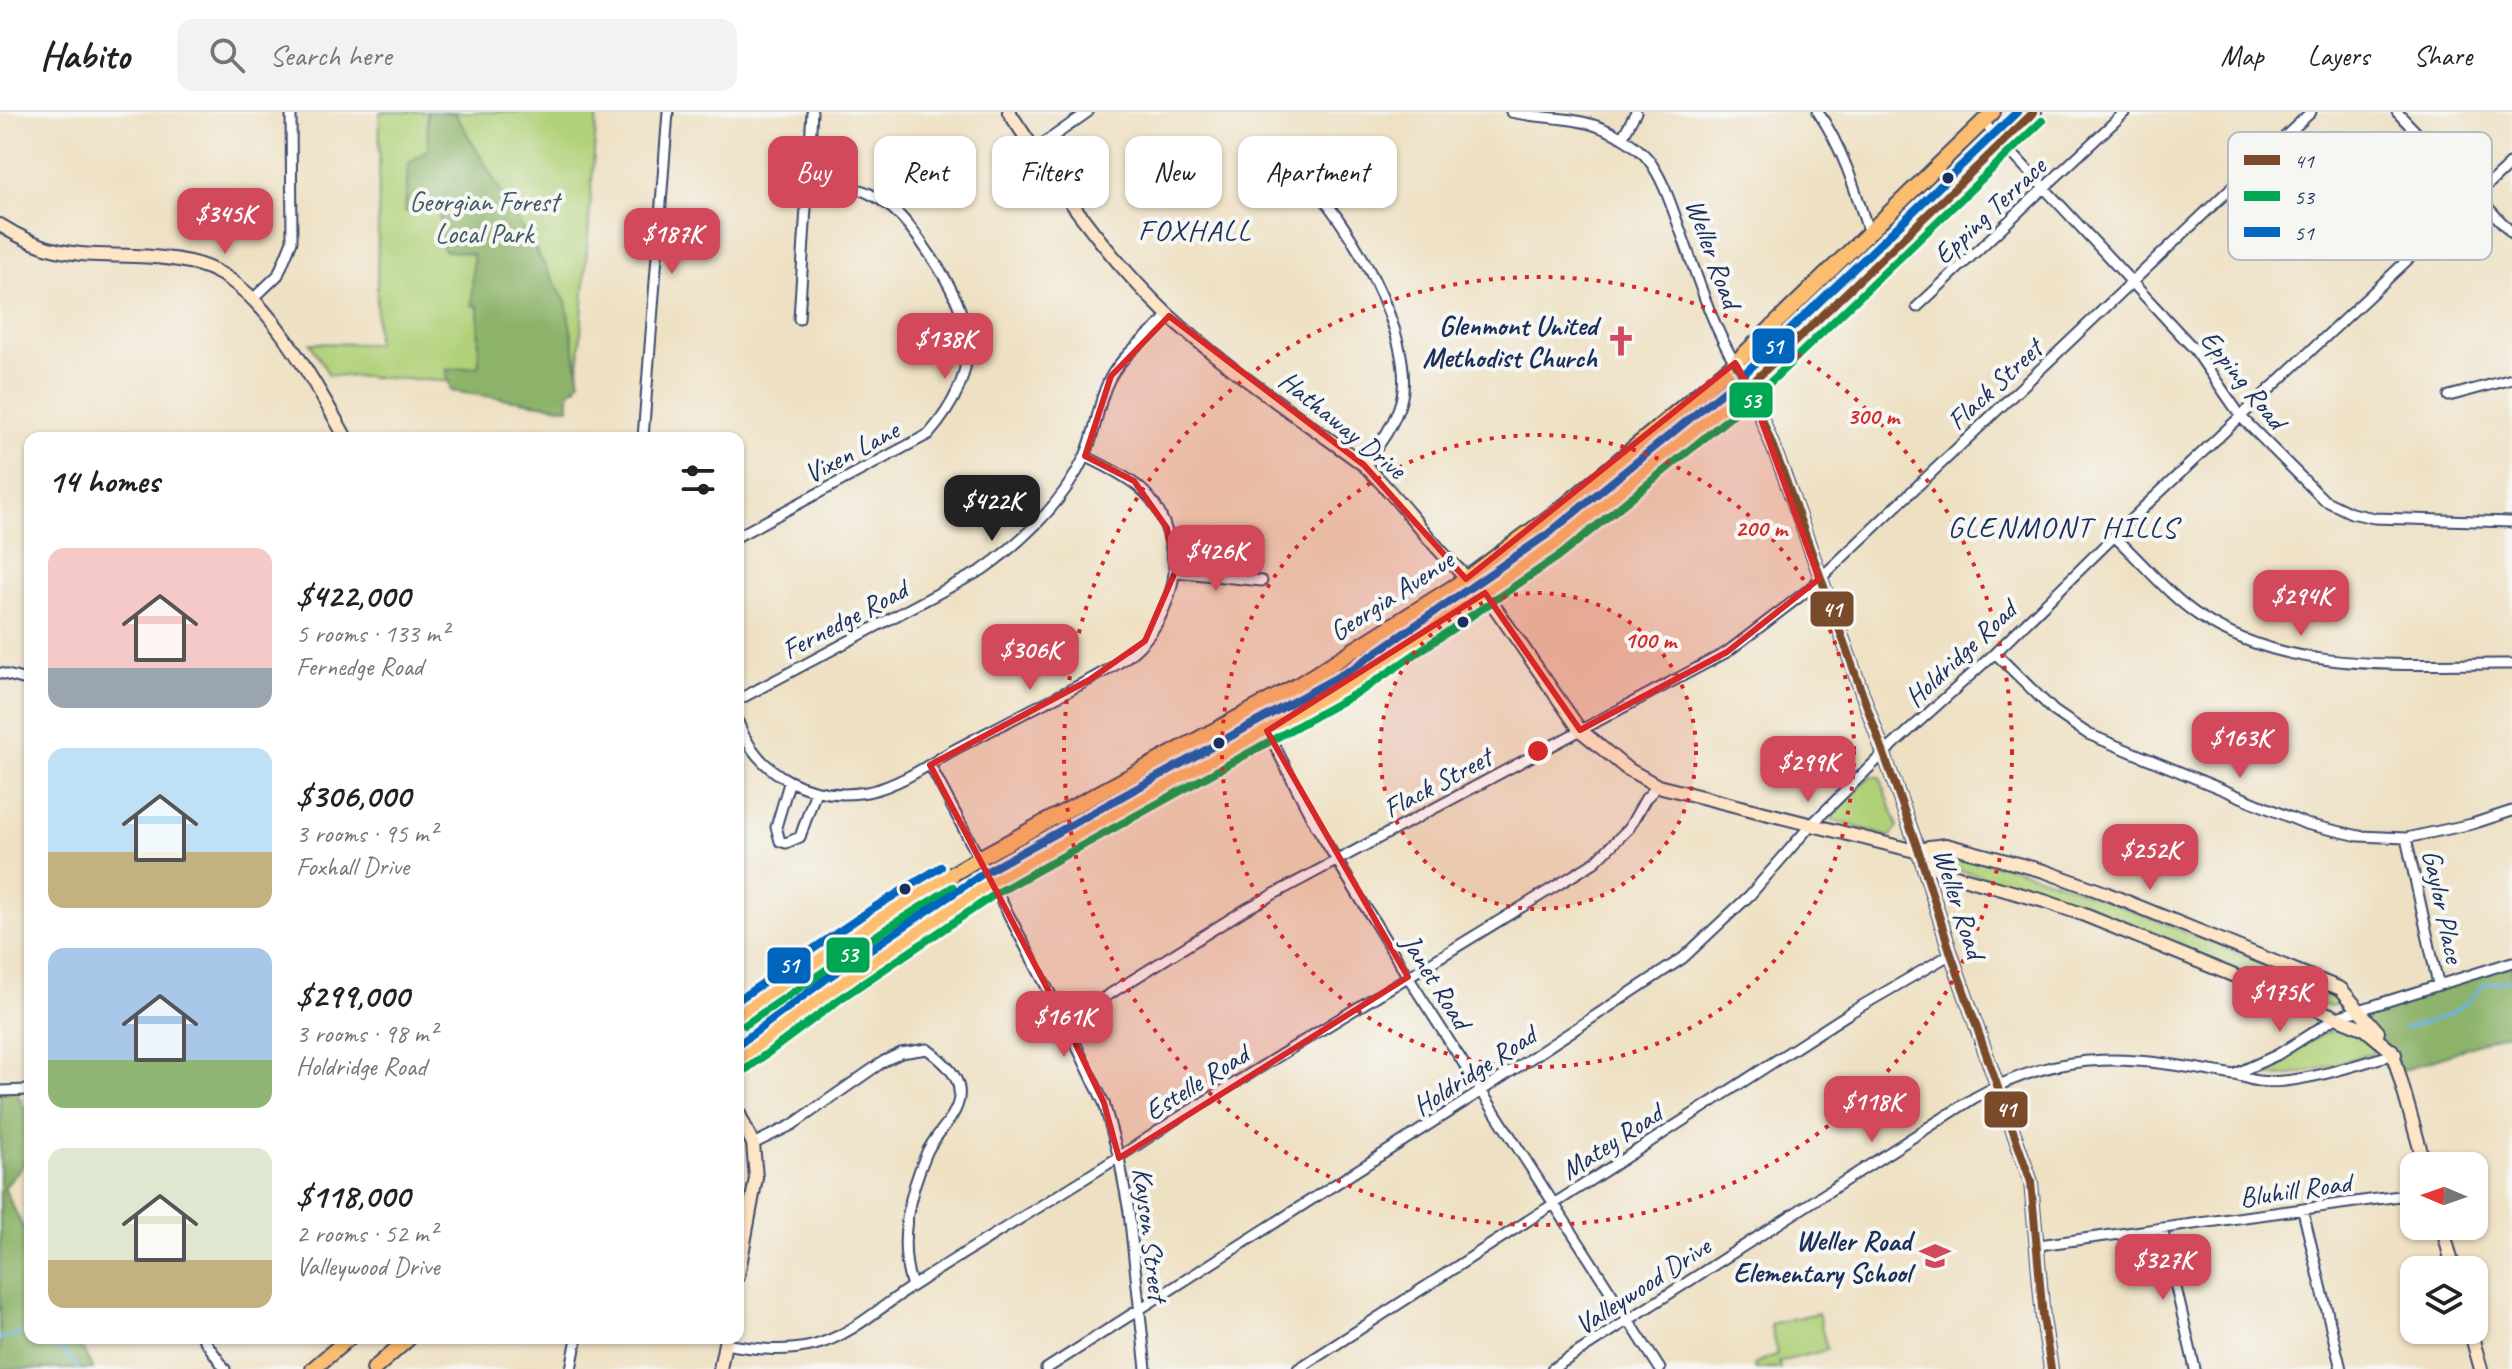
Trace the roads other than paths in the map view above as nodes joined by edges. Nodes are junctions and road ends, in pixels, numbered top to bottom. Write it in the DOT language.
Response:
graph roads {
  1 [pos="291,112"];
  2 [pos="668,112"];
  3 [pos="812,112"];
  4 [pos="1009,112"];
  5 [pos="1088,112"];
  6 [pos="1511,112"];
  7 [pos="1636,112"];
  8 [pos="1818,112"];
  9 [pos="2034,112"];
  10 [pos="2125,112"];
  11 [pos="2311,112"];
  12 [pos="2397,112"];
  13 [pos="1988,117"];
  14 [pos="2290,132"];
  15 [pos="2416,132"];
  16 [pos="810,136"];
  17 [pos="1025,136"];
  18 [pos="1054,136"];
  19 [pos="1622,138"];
  20 [pos="2002,142"];
  21 [pos="2512,162"];
  22 [pos="2492,181"];
  23 [pos="2045,188"];
  24 [pos="858,189"];
  25 [pos="2228,191"];
  26 [pos="806,208"];
  27 [pos="1077,208"];
  28 [pos="1328,208"];
  29 [pos="2492,211"];
  30 [pos="0,225"];
  31 [pos="2512,233"];
  32 [pos="1869,234"];
  33 [pos="2409,260"];
  34 [pos="2134,281"];
  35 [pos="254,298"];
  36 [pos="1917,307"];
  37 [pos="1169,316"];
  38 [pos="799,319"];
  39 [pos="1735,363"];
  40 [pos="2512,379"];
  41 [pos="1749,386"];
  42 [pos="2449,396"];
  43 [pos="2242,418"];
  44 [pos="343,432"];
  45 [pos="643,432"];
  46 [pos="1085,456"];
  47 [pos="1364,465"];
  48 [pos="2512,522"];
  49 [pos="744,533"];
  50 [pos="2116,538"];
  51 [pos="1175,572"];
  52 [pos="1466,579"];
  53 [pos="1819,579"];
  54 [pos="1262,581"];
  55 [pos="1485,593"];
  56 [pos="1995,653"];
  57 [pos="2512,664"];
  58 [pos="0,673"];
  59 [pos="24,679"];
  60 [pos="744,697"];
  61 [pos="1580,730"];
  62 [pos="1267,731"];
  63 [pos="744,734"];
  64 [pos="1882,755"];
  65 [pos="930,765"];
  66 [pos="789,783"];
  67 [pos="1658,786"];
  68 [pos="816,791"];
  69 [pos="2512,811"];
  70 [pos="1810,826"];
  71 [pos="2406,838"];
  72 [pos="1919,852"];
  73 [pos="979,858"];
  74 [pos="1337,861"];
  75 [pos="991,883"];
  76 [pos="1951,954"];
  77 [pos="2512,962"];
  78 [pos="1408,977"];
  79 [pos="2438,984"];
  80 [pos="2361,1009"];
  81 [pos="744,1011"];
  82 [pos="2337,1017"];
  83 [pos="1065,1022"];
  84 [pos="2395,1054"];
  85 [pos="744,1056"];
  86 [pos="2235,1075"];
  87 [pos="1998,1084"];
  88 [pos="24,1090"];
  89 [pos="0,1091"];
  90 [pos="1481,1091"];
  91 [pos="744,1125"];
  92 [pos="753,1144"];
  93 [pos="2421,1152"];
  94 [pos="1119,1158"];
  95 [pos="2400,1196"];
  96 [pos="1554,1204"];
  97 [pos="2303,1211"];
  98 [pos="2162,1228"];
  99 [pos="744,1243"];
  100 [pos="2039,1245"];
  101 [pos="912,1286"];
  102 [pos="1139,1309"];
  103 [pos="1628,1320"];
  104 [pos="207,1344"];
  105 [pos="342,1344"];
  106 [pos="402,1344"];
  107 [pos="576,1344"];
  108 [pos="724,1344"];
  109 [pos="741,1344"];
  110 [pos="2474,1344"];
  111 [pos="225,1369"];
  112 [pos="313,1369"];
  113 [pos="374,1369"];
  114 [pos="571,1369"];
  115 [pos="720,1369"];
  116 [pos="1046,1369"];
  117 [pos="1146,1369"];
  118 [pos="1298,1369"];
  119 [pos="1552,1369"];
  120 [pos="1660,1369"];
  121 [pos="2051,1369"];
  122 [pos="2195,1369"];
  123 [pos="2341,1369"];
  124 [pos="2481,1369"];
  1 -- 35 [label="street"];
  2 -- 45 [label="street"];
  3 -- 16 [label="street"];
  4 -- 17 [label="street, Hathaway Drive"];
  5 -- 18 [label="street"];
  6 -- 19 [label="street, Weller Road"];
  7 -- 19 [label="street"];
  8 -- 32 [label="street"];
  9 -- 20 [label="main road, Georgia Avenue"];
  10 -- 23 [label="street, Epping Terrace"];
  11 -- 14 [label="street, Flack Street"];
  12 -- 15 [label="street"];
  13 -- 20 [label="street, Epping Road"];
  13 -- 32 [label="main road, Georgia Avenue"];
  19 -- 39 [label="street, Weller Road"];
  20 -- 23 [label="street, Epping Road"];
  20 -- 41 [label="main road, Georgia Avenue"];
  21 -- 22 [label="street, Holdridge Road"];
  23 -- 34 [label="street, Epping Road"];
  23 -- 36 [label="street, Epping Terrace"];
  24 -- 49 [label="street, Vixen Lane"];
  25 -- 34 [label="street, Flack Street"];
  26 -- 38 [label="street"];
  27 -- 37 [label="street, Hathaway Drive"];
  28 -- 47 [label="street"];
  29 -- 31 [label="street"];
  30 -- 35 [label="street"];
  32 -- 39 [label="main road, Georgia Avenue"];
  33 -- 43 [label="street, Holdridge Road"];
  34 -- 43 [label="street, Epping Road"];
  34 -- 53 [label="street, Flack Street"];
  35 -- 44 [label="street"];
  37 -- 46 [label="street, Fernedge Road"];
  37 -- 47 [label="street, Hathaway Drive"];
  39 -- 41 [label="street, Weller Road"];
  39 -- 52 [label="main road, Georgia Avenue"];
  40 -- 42 [label="street"];
  41 -- 53 [label="street, Weller Road"];
  41 -- 55 [label="main road, Georgia Avenue"];
  43 -- 48 [label="street, Epping Road"];
  43 -- 50 [label="street, Holdridge Road"];
  46 -- 51 [label="street"];
  46 -- 60 [label="street, Fernedge Road"];
  47 -- 52 [label="street, Hathaway Drive"];
  50 -- 56 [label="street, Holdridge Road"];
  50 -- 57 [label="street"];
  51 -- 54 [label="street"];
  51 -- 65 [label="street"];
  52 -- 55 [label="street, Hathaway Drive"];
  52 -- 73 [label="main road, Georgia Avenue"];
  53 -- 61 [label="street, Flack Street"];
  53 -- 64 [label="street, Weller Road"];
  55 -- 61 [label="street, Hathaway Drive"];
  55 -- 62 [label="main road, Georgia Avenue"];
  56 -- 64 [label="street, Holdridge Road"];
  56 -- 71 [label="street"];
  58 -- 59 [label="street"];
  61 -- 67 [label="street, Hathaway Drive"];
  61 -- 74 [label="street, Flack Street"];
  62 -- 74 [label="street, Janet Road"];
  62 -- 75 [label="main road, Georgia Avenue"];
  63 -- 66 [label="street"];
  64 -- 70 [label="street, Holdridge Road"];
  64 -- 72 [label="street, Weller Road"];
  65 -- 68 [label="street"];
  65 -- 73 [label="street, Kayson Street"];
  66 -- 68 [label="street"];
  66 -- 68 [label="street"];
  67 -- 70 [label="street, Hathaway Drive"];
  67 -- 78 [label="street, Estelle Road"];
  69 -- 71 [label="street"];
  70 -- 72 [label="street, Hathaway Drive"];
  70 -- 90 [label="street, Holdridge Road"];
  71 -- 79 [label="street, Gaylor Place"];
  72 -- 76 [label="street, Weller Road"];
  72 -- 80 [label="street, Hathaway Drive"];
  72 -- 82 [label="street, Hathaway Drive"];
  73 -- 75 [label="street, Kayson Street"];
  73 -- 81 [label="main road, Georgia Avenue"];
  74 -- 78 [label="street, Janet Road"];
  74 -- 83 [label="street, Flack Street"];
  75 -- 83 [label="street, Kayson Street"];
  75 -- 85 [label="main road, Georgia Avenue"];
  76 -- 87 [label="street, Weller Road"];
  76 -- 96 [label="street, Matey Road"];
  77 -- 79 [label="street"];
  78 -- 90 [label="street, Janet Road"];
  78 -- 94 [label="street, Estelle Road"];
  79 -- 80 [label="street"];
  80 -- 82 [label="street"];
  80 -- 84 [label="street, Hathaway Drive"];
  82 -- 84 [label="street, Hathaway Drive"];
  82 -- 86 [label="street"];
  83 -- 94 [label="street, Kayson Street"];
  84 -- 86 [label="street, Valleywood Drive"];
  84 -- 93 [label="street"];
  86 -- 87 [label="street, Valleywood Drive"];
  87 -- 100 [label="street, Weller Road"];
  87 -- 103 [label="street, Valleywood Drive"];
  88 -- 89 [label="street"];
  90 -- 96 [label="street, Janet Road"];
  90 -- 102 [label="street, Holdridge Road"];
  91 -- 92 [label="street"];
  92 -- 99 [label="street"];
  92 -- 101 [label="street"];
  94 -- 101 [label="street, Estelle Road"];
  94 -- 102 [label="street, Kayson Street"];
  95 -- 97 [label="street, Bluhill Road"];
  96 -- 103 [label="street, Janet Road"];
  96 -- 118 [label="street, Matey Road"];
  97 -- 98 [label="street, Bluhill Road"];
  97 -- 123 [label="street"];
  98 -- 100 [label="street, Bluhill Road"];
  98 -- 122 [label="street"];
  100 -- 121 [label="street, Weller Road"];
  101 -- 109 [label="street, Estelle Road"];
  102 -- 116 [label="street, Holdridge Road"];
  102 -- 117 [label="street, Kayson Street"];
  103 -- 119 [label="street, Valleywood Drive"];
  103 -- 120 [label="street, Janet Road"];
  104 -- 111 [label="street"];
  105 -- 112 [label="main road"];
  106 -- 113 [label="main road"];
  107 -- 114 [label="street"];
  108 -- 115 [label="street"];
  110 -- 124 [label="street"];
}
